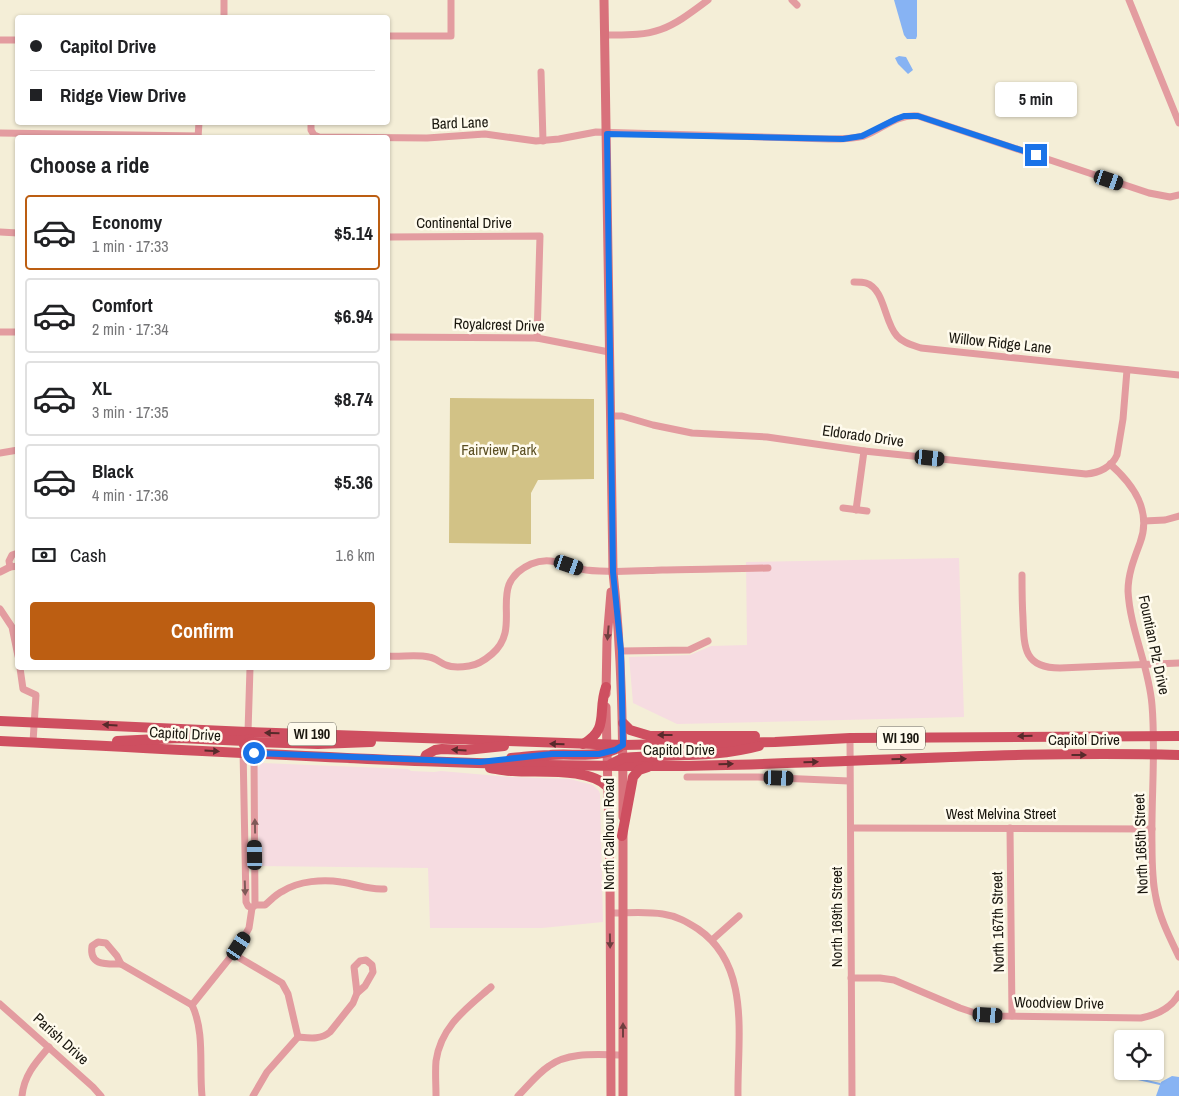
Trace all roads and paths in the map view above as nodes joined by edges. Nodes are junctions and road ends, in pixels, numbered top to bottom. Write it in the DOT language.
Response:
graph roads {
  1 [pos="224,0"];
  2 [pos="451,0"];
  3 [pos="604,0"];
  4 [pos="708,0"];
  5 [pos="1129,0"];
  6 [pos="224,15"];
  7 [pos="605,35"];
  8 [pos="390,36"];
  9 [pos="0,40"];
  10 [pos="15,40"];
  11 [pos="541,72"];
  12 [pos="1179,123"];
  13 [pos="0,133"];
  14 [pos="607,134"];
  15 [pos="99,135"];
  16 [pos="390,138"];
  17 [pos="543,140"];
  18 [pos="1179,195"];
  19 [pos="0,232"];
  20 [pos="15,233"];
  21 [pos="390,237"];
  22 [pos="854,282"];
  23 [pos="0,332"];
  24 [pos="15,332"];
  25 [pos="390,337"];
  26 [pos="537,338"];
  27 [pos="609,352"];
  28 [pos="1127,370"];
  29 [pos="1179,375"];
  30 [pos="610,416"];
  31 [pos="15,450"];
  32 [pos="864,451"];
  33 [pos="0,453"];
  34 [pos="1110,464"];
  35 [pos="843,508"];
  36 [pos="856,510"];
  37 [pos="867,511"];
  38 [pos="1179,516"];
  39 [pos="1144,521"];
  40 [pos="15,554"];
  41 [pos="14,566"];
  42 [pos="768,568"];
  43 [pos="0,572"];
  44 [pos="613,572"];
  45 [pos="1022,575"];
  46 [pos="0,608"];
  47 [pos="708,641"];
  48 [pos="15,642"];
  49 [pos="621,651"];
  50 [pos="390,656"];
  51 [pos="1179,663"];
  52 [pos="1144,664"];
  53 [pos="20,670"];
  54 [pos="250,670"];
  55 [pos="606,687"];
  56 [pos="0,721"];
  57 [pos="34,722"];
  58 [pos="623,722"];
  59 [pos="1153,736"];
  60 [pos="1179,736"];
  61 [pos="850,738"];
  62 [pos="818,739"];
  63 [pos="0,741"];
  64 [pos="33,742"];
  65 [pos="775,742"];
  66 [pos="248,743"];
  67 [pos="525,743"];
  68 [pos="582,744"];
  69 [pos="623,745"];
  70 [pos="607,749"];
  71 [pos="1153,754"];
  72 [pos="1179,755"];
  73 [pos="424,760"];
  74 [pos="850,760"];
  75 [pos="457,762"];
  76 [pos="480,762"];
  77 [pos="623,762"];
  78 [pos="607,765"];
  79 [pos="655,765"];
  80 [pos="687,777"];
  81 [pos="850,781"];
  82 [pos="608,787"];
  83 [pos="851,828"];
  84 [pos="1010,828"];
  85 [pos="1152,829"];
  86 [pos="622,836"];
  87 [pos="384,889"];
  88 [pos="254,906"];
  89 [pos="610,912"];
  90 [pos="622,912"];
  91 [pos="739,916"];
  92 [pos="712,940"];
  93 [pos="233,954"];
  94 [pos="1179,957"];
  95 [pos="121,964"];
  96 [pos="851,978"];
  97 [pos="492,987"];
  98 [pos="357,994"];
  99 [pos="1178,996"];
  100 [pos="0,1004"];
  101 [pos="192,1004"];
  102 [pos="1012,1016"];
  103 [pos="298,1037"];
  104 [pos="49,1047"];
  105 [pos="611,1055"];
  106 [pos="623,1055"];
  107 [pos="22,1096"];
  108 [pos="101,1096"];
  109 [pos="202,1096"];
  110 [pos="253,1096"];
  111 [pos="436,1096"];
  112 [pos="518,1096"];
  113 [pos="611,1096"];
  114 [pos="623,1096"];
  115 [pos="738,1096"];
  116 [pos="852,1096"];
  1 -- 6 [label="street"];
  2 -- 8 [label="street"];
  3 -- 7 [label="street, North Calhoun Road"];
  4 -- 7 [label="street"];
  5 -- 12 [label="street"];
  7 -- 14 [label="street, North Calhoun Road"];
  9 -- 10 [label="street"];
  11 -- 17 [label="street"];
  13 -- 15 [label="street"];
  14 -- 17 [label="street, Bard Lane"];
  14 -- 18 [label="street, Bard Lane"];
  14 -- 27 [label="street, North Calhoun Road"];
  16 -- 17 [label="street, Bard Lane"];
  19 -- 20 [label="street"];
  21 -- 26 [label="street, Continental Drive"];
  22 -- 28 [label="street, Willow Ridge Lane"];
  23 -- 24 [label="street"];
  25 -- 26 [label="street, Royalcrest Drive"];
  26 -- 27 [label="street, Royalcrest Drive"];
  27 -- 30 [label="street, North Calhoun Road"];
  28 -- 29 [label="street, Willow Ridge Lane"];
  28 -- 34 [label="street"];
  30 -- 32 [label="street, Eldorado Drive"];
  30 -- 44 [label="street, North Calhoun Road"];
  31 -- 33 [label="street"];
  32 -- 34 [label="street, Eldorado Drive"];
  32 -- 36 [label="street"];
  34 -- 39 [label="street, Fountian Plz Drive"];
  35 -- 36 [label="street"];
  36 -- 37 [label="street"];
  38 -- 39 [label="street"];
  39 -- 52 [label="street, Fountian Plz Drive"];
  40 -- 41 [label="street"];
  41 -- 43 [label="street"];
  42 -- 44 [label="street"];
  44 -- 49 [label="street, North Calhoun Road"];
  44 -- 50 [label="street"];
  44 -- 55 [label="street, North Calhoun Road, one-way"];
  45 -- 52 [label="street"];
  46 -- 48 [label="street"];
  47 -- 49 [label="street"];
  49 -- 58 [label="street, North Calhoun Road"];
  51 -- 52 [label="street"];
  52 -- 59 [label="street, Fountian Plz Drive"];
  53 -- 57 [label="street"];
  54 -- 66 [label="street"];
  55 -- 68 [label="main road"];
  55 -- 70 [label="street, North Calhoun Road"];
  56 -- 57 [label="main road, Capitol Drive / WI 190"];
  57 -- 64 [label="street"];
  66 -- 57 [label="main road, Capitol Drive / WI 190, one-way"];
  62 -- 58 [label="main road, one-way"];
  58 -- 69 [label="street, North Calhoun Road"];
  59 -- 60 [label="main road, Capitol Drive / WI 190"];
  59 -- 61 [label="main road, Capitol Drive / WI 190, one-way"];
  59 -- 71 [label="street, Fountian Plz Drive"];
  61 -- 62 [label="main road, Capitol Drive / WI 190"];
  61 -- 74 [label="street, North 169th Street"];
  62 -- 65 [label="main road, Capitol Drive / WI 190"];
  63 -- 64 [label="main road"];
  64 -- 66 [label="main road, one-way"];
  65 -- 69 [label="main road, Capitol Drive / WI 190"];
  65 -- 77 [label="main road"];
  67 -- 66 [label="main road, one-way"];
  66 -- 73 [label="main road, Capitol Drive / WI 190"];
  88 -- 66 [label="street, one-way"];
  66 -- 88 [label="street, one-way"];
  68 -- 67 [label="main road, one-way"];
  67 -- 73 [label="main road, one-way"];
  68 -- 70 [label="main road"];
  69 -- 70 [label="main road"];
  69 -- 77 [label="street, North Calhoun Road"];
  70 -- 76 [label="main road"];
  70 -- 78 [label="street, North Calhoun Road"];
  71 -- 72 [label="main road, Capitol Drive / WI 190"];
  74 -- 71 [label="main road, Capitol Drive / WI 190, one-way"];
  71 -- 85 [label="street, North 165th Street"];
  73 -- 75 [label="main road, Capitol Drive / WI 190"];
  79 -- 74 [label="main road, Capitol Drive / WI 190, one-way"];
  74 -- 81 [label="street, North 169th Street"];
  75 -- 76 [label="main road, Capitol Drive / WI 190"];
  75 -- 82 [label="main road"];
  76 -- 78 [label="main road, Capitol Drive / WI 190"];
  77 -- 78 [label="main road"];
  77 -- 79 [label="main road, Capitol Drive / WI 190"];
  77 -- 86 [label="street, North Calhoun Road"];
  78 -- 82 [label="street, North Calhoun Road"];
  79 -- 86 [label="main road"];
  80 -- 81 [label="street"];
  81 -- 83 [label="street, North 169th Street"];
  82 -- 89 [label="street, North Calhoun Road"];
  83 -- 84 [label="street, West Melvina Street"];
  83 -- 96 [label="street, North 169th Street"];
  84 -- 85 [label="street, West Melvina Street"];
  84 -- 102 [label="street, North 167th Street"];
  85 -- 94 [label="street, North 165th Street"];
  86 -- 90 [label="street, North Calhoun Road"];
  87 -- 88 [label="street"];
  88 -- 93 [label="street"];
  89 -- 90 [label="street"];
  89 -- 105 [label="street, North Calhoun Road, one-way"];
  90 -- 92 [label="street"];
  106 -- 90 [label="street, North Calhoun Road, one-way"];
  91 -- 92 [label="street"];
  92 -- 115 [label="street"];
  93 -- 101 [label="street"];
  93 -- 103 [label="street"];
  95 -- 101 [label="street"];
  96 -- 102 [label="street, Woodview Drive"];
  96 -- 116 [label="street, North 169th Street"];
  97 -- 111 [label="street"];
  98 -- 103 [label="street"];
  99 -- 102 [label="street, Woodview Drive"];
  100 -- 104 [label="street, Parish Drive"];
  101 -- 109 [label="street"];
  103 -- 110 [label="street"];
  104 -- 107 [label="street"];
  104 -- 108 [label="street, Parish Drive"];
  105 -- 106 [label="street"];
  105 -- 112 [label="street"];
  105 -- 113 [label="street, North Calhoun Road"];
  106 -- 114 [label="street, North Calhoun Road"];
}
